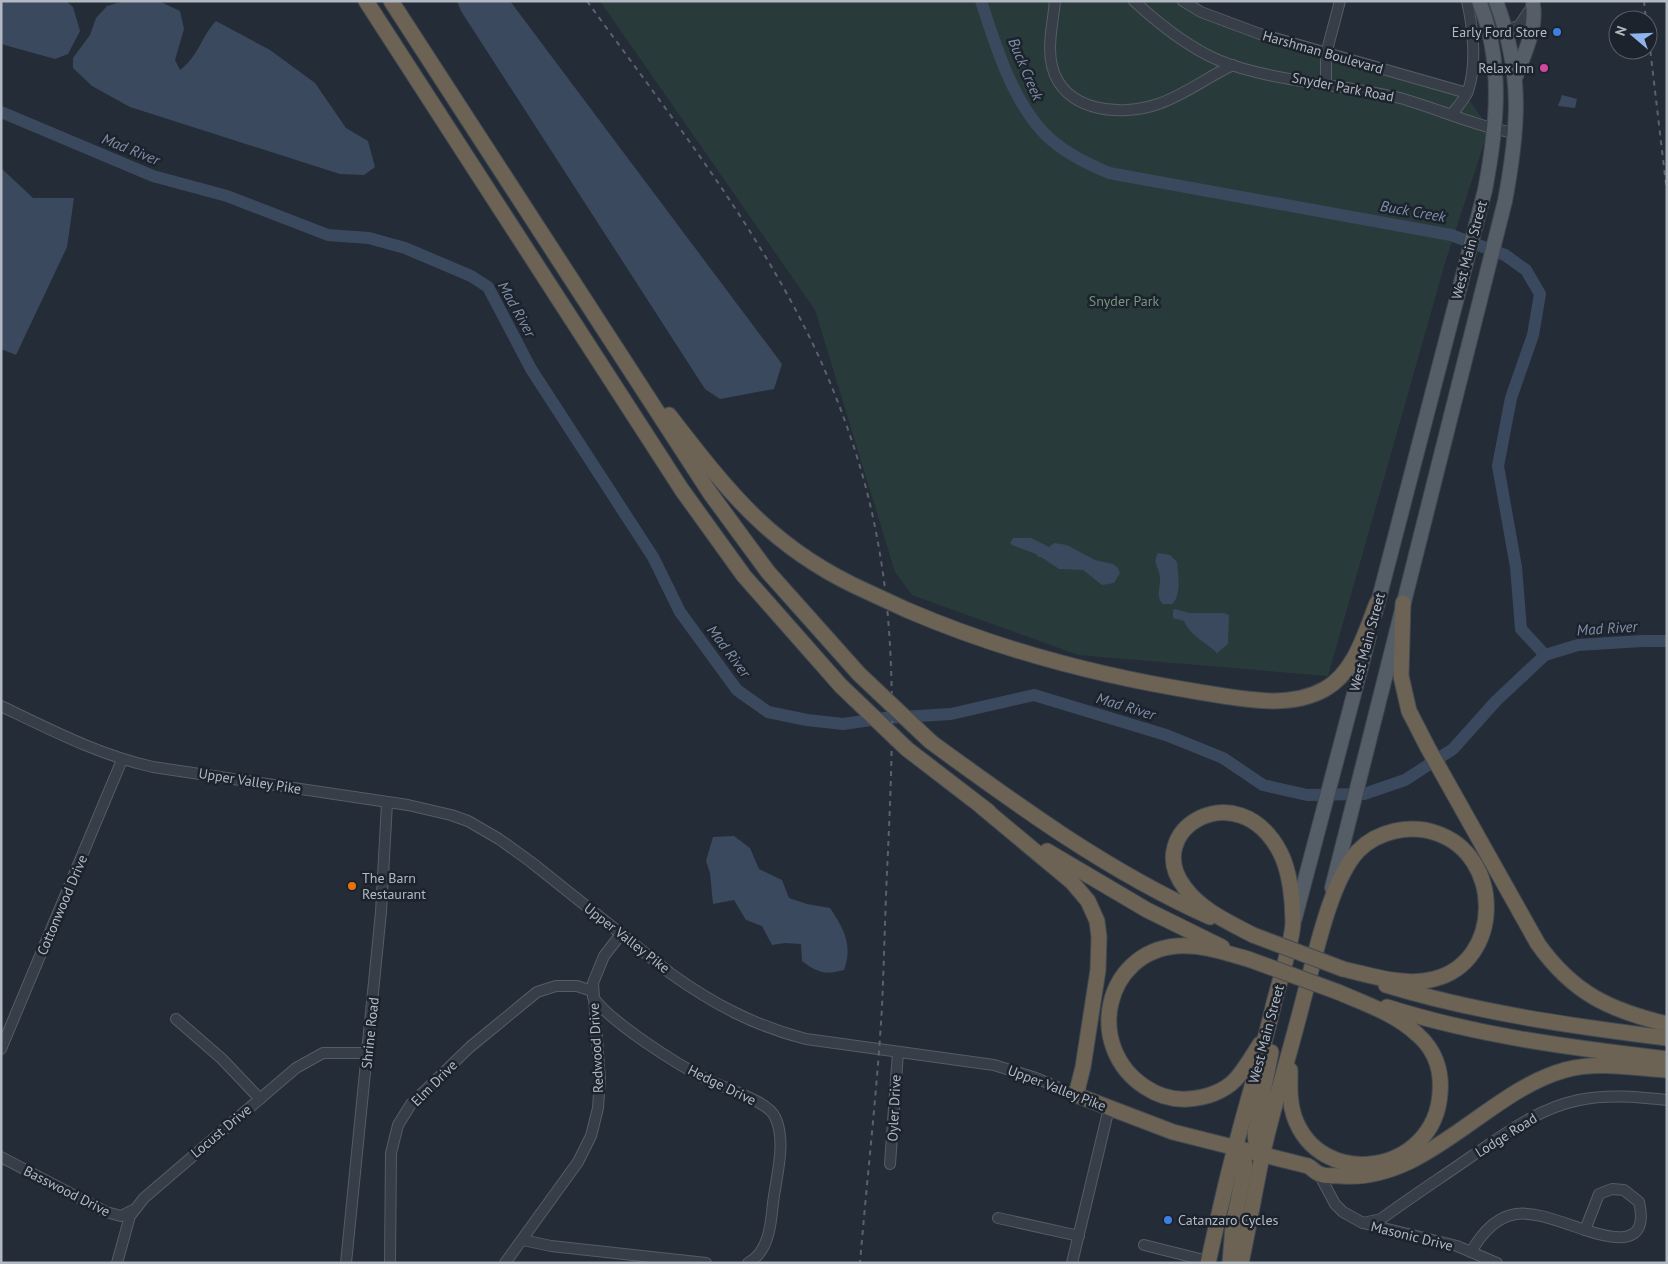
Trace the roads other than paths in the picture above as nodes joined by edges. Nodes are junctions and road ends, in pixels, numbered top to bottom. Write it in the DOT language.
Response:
graph roads {
  1 [pos="366,1"];
  2 [pos="391,1"];
  3 [pos="1055,1"];
  4 [pos="1134,1"];
  5 [pos="1182,1"];
  6 [pos="1340,1"];
  7 [pos="1467,1"];
  8 [pos="1479,1"];
  9 [pos="1496,1"];
  10 [pos="1533,3"];
  11 [pos="1506,31"];
  12 [pos="1489,36"];
  13 [pos="1326,54"];
  14 [pos="1233,65"];
  15 [pos="1516,76"];
  16 [pos="1326,84"];
  17 [pos="1467,93"];
  18 [pos="1452,114"];
  19 [pos="1495,130"];
  20 [pos="1516,133"];
  21 [pos="606,335"];
  22 [pos="1378,603"];
  23 [pos="1403,603"];
  24 [pos="1,706"];
  25 [pos="122,760"];
  26 [pos="387,803"];
  27 [pos="982,807"];
  28 [pos="1327,912"];
  29 [pos="1293,924"];
  30 [pos="621,934"];
  31 [pos="1253,935"];
  32 [pos="1248,959"];
  33 [pos="1343,969"];
  34 [pos="1277,992"];
  35 [pos="1338,992"];
  36 [pos="593,994"];
  37 [pos="176,1019"];
  38 [pos="1667,1024"];
  39 [pos="1267,1035"];
  40 [pos="1667,1038"];
  41 [pos="1291,1047"];
  42 [pos="1,1049"];
  43 [pos="898,1052"];
  44 [pos="368,1053"];
  45 [pos="1667,1059"];
  46 [pos="1667,1070"];
  47 [pos="1076,1094"];
  48 [pos="260,1099"];
  49 [pos="1667,1100"];
  50 [pos="1109,1108"];
  51 [pos="1235,1147"];
  52 [pos="1263,1154"];
  53 [pos="1,1157"];
  54 [pos="890,1164"];
  55 [pos="1319,1174"];
  56 [pos="134,1209"];
  57 [pos="998,1218"];
  58 [pos="1363,1224"];
  59 [pos="1585,1230"];
  60 [pos="1078,1236"];
  61 [pos="523,1240"];
  62 [pos="1144,1245"];
  63 [pos="1471,1252"];
  64 [pos="1208,1262"];
  65 [pos="117,1263"];
  66 [pos="346,1263"];
  67 [pos="390,1263"];
  68 [pos="505,1263"];
  69 [pos="706,1263"];
  70 [pos="748,1263"];
  71 [pos="1072,1263"];
  72 [pos="1230,1263"];
  73 [pos="1241,1263"];
  74 [pos="1497,1263"];
  1 -- 27 [label="highway, bridge"];
  2 -- 21 [label="highway"];
  3 -- 14 [label="street"];
  4 -- 14 [label="street, Snyder Park Road"];
  5 -- 13 [label="street, Harshman Boulevard"];
  6 -- 13 [label="street"];
  7 -- 17 [label="street"];
  8 -- 12 [label="main road, West Main Street"];
  9 -- 11 [label="main road, West Main Street"];
  10 -- 11 [label="street"];
  10 -- 15 [label="main road"];
  11 -- 12 [label="street"];
  11 -- 15 [label="main road, West Main Street"];
  12 -- 19 [label="main road, West Main Street"];
  13 -- 16 [label="street"];
  13 -- 17 [label="street, Harshman Boulevard"];
  14 -- 16 [label="street, Snyder Park Road"];
  15 -- 20 [label="main road, West Main Street"];
  16 -- 18 [label="street, Snyder Park Road"];
  17 -- 18 [label="street"];
  18 -- 19 [label="street, Snyder Park Road"];
  19 -- 20 [label="street, Snyder Park Road"];
  19 -- 22 [label="main road, West Main Street"];
  20 -- 23 [label="main road, West Main Street"];
  21 -- 22 [label="highway, bridge"];
  21 -- 31 [label="highway, bridge"];
  22 -- 29 [label="main road, West Main Street"];
  23 -- 28 [label="main road, West Main Street"];
  23 -- 38 [label="highway"];
  24 -- 25 [label="street, Upper Valley Pike"];
  25 -- 26 [label="street, Upper Valley Pike"];
  25 -- 42 [label="street, Cottonwood Drive"];
  26 -- 30 [label="street, Upper Valley Pike"];
  26 -- 44 [label="street, Shrine Road"];
  27 -- 32 [label="highway"];
  27 -- 47 [label="highway"];
  28 -- 33 [label="highway"];
  28 -- 41 [label="highway, West Main Street"];
  29 -- 31 [label="highway"];
  29 -- 34 [label="highway, West Main Street"];
  30 -- 36 [label="street, Redwood Drive"];
  30 -- 43 [label="street, Upper Valley Pike"];
  31 -- 33 [label="highway, bridge"];
  32 -- 35 [label="highway, bridge"];
  32 -- 39 [label="highway"];
  33 -- 40 [label="highway"];
  34 -- 39 [label="highway, West Main Street"];
  34 -- 52 [label="highway"];
  35 -- 41 [label="highway"];
  35 -- 45 [label="highway"];
  36 -- 61 [label="street, Redwood Drive"];
  36 -- 67 [label="street, Elm Drive"];
  36 -- 70 [label="street, Hedge Drive"];
  37 -- 48 [label="street"];
  39 -- 51 [label="highway, West Main Street"];
  41 -- 52 [label="highway, West Main Street"];
  43 -- 47 [label="street, Upper Valley Pike"];
  43 -- 54 [label="street, Oyler Drive"];
  44 -- 48 [label="street, Locust Drive"];
  44 -- 66 [label="street, Shrine Road"];
  46 -- 55 [label="highway"];
  47 -- 50 [label="highway, Upper Valley Pike"];
  48 -- 56 [label="street, Locust Drive"];
  49 -- 58 [label="street, Lodge Road"];
  50 -- 51 [label="highway, Upper Valley Pike"];
  50 -- 60 [label="street"];
  51 -- 52 [label="highway, Upper Valley Pike"];
  51 -- 64 [label="highway, West Main Street"];
  51 -- 72 [label="highway"];
  52 -- 55 [label="highway"];
  52 -- 73 [label="highway, West Main Street"];
  53 -- 56 [label="street, Basswood Drive"];
  55 -- 58 [label="street, Masonic Drive"];
  56 -- 65 [label="street, Locust Drive"];
  57 -- 60 [label="street"];
  58 -- 63 [label="street, Masonic Drive"];
  59 -- 59 [label="street"];
  59 -- 63 [label="street"];
  60 -- 71 [label="street"];
  61 -- 68 [label="street, Redwood Drive"];
  61 -- 69 [label="street"];
  62 -- 64 [label="street"];
  63 -- 74 [label="street, Masonic Drive"];
}
